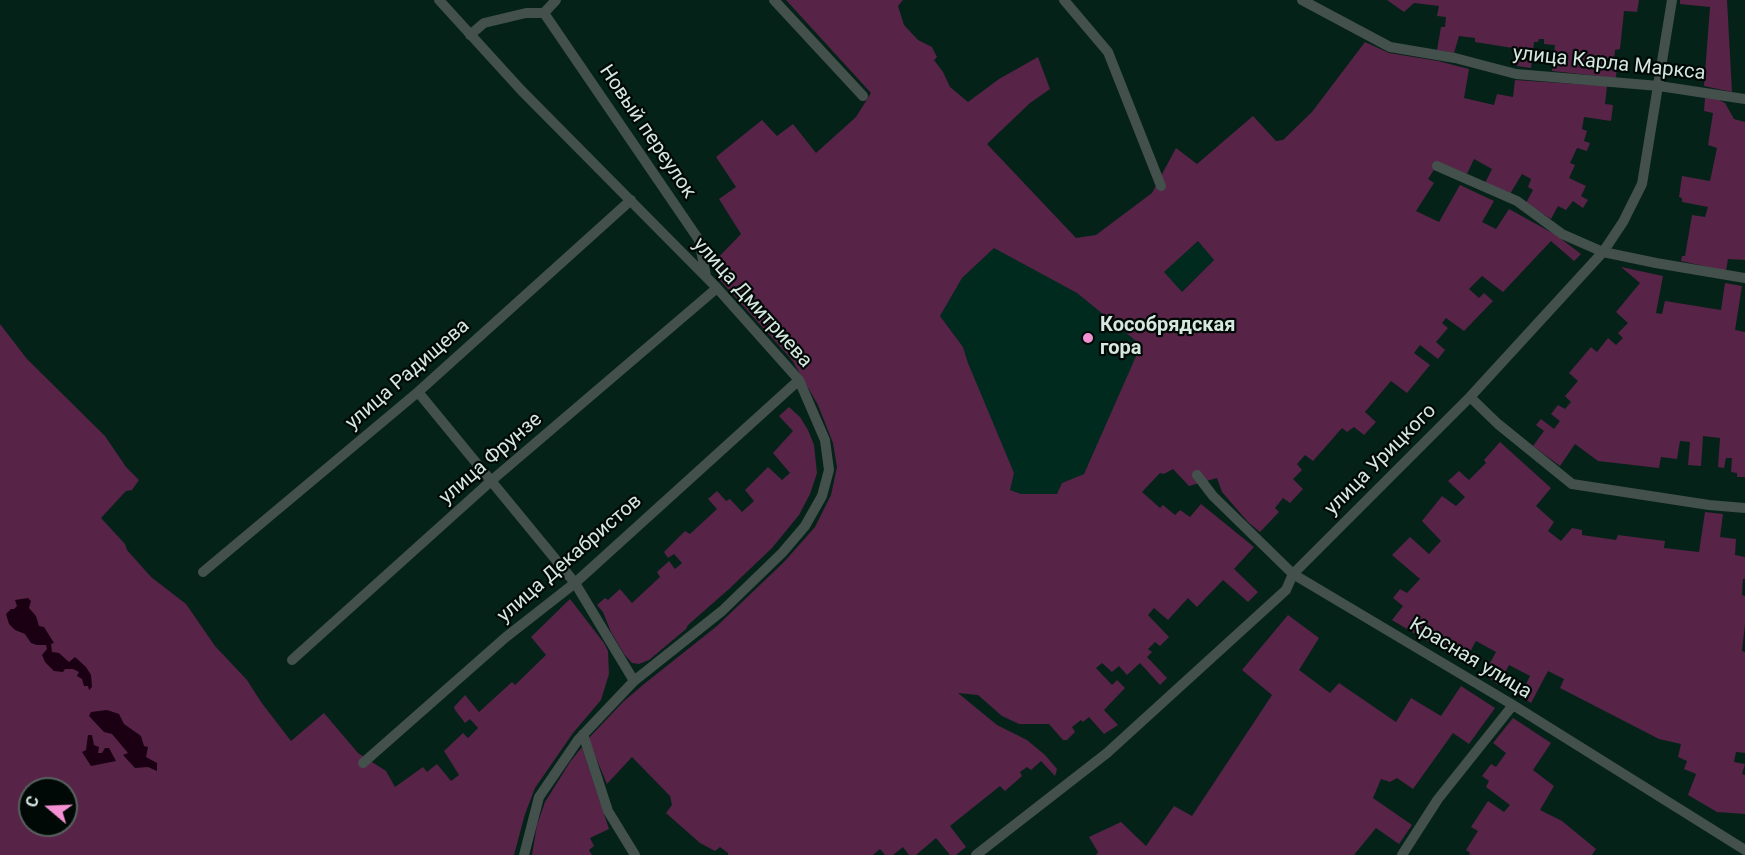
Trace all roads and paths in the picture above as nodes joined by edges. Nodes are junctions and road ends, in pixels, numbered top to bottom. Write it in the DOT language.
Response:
graph roads {
  1 [pos="439,0"];
  2 [pos="556,0"];
  3 [pos="774,0"];
  4 [pos="1064,0"];
  5 [pos="1302,0"];
  6 [pos="1672,0"];
  7 [pos="544,13"];
  8 [pos="470,35"];
  9 [pos="1659,86"];
  10 [pos="862,96"];
  11 [pos="1745,99"];
  12 [pos="1437,166"];
  13 [pos="1161,186"];
  14 [pos="631,200"];
  15 [pos="1602,252"];
  16 [pos="706,277"];
  17 [pos="1745,278"];
  18 [pos="717,288"];
  19 [pos="799,380"];
  20 [pos="418,392"];
  21 [pos="1470,397"];
  22 [pos="1197,475"];
  23 [pos="491,481"];
  24 [pos="1745,508"];
  25 [pos="203,572"];
  26 [pos="1293,574"];
  27 [pos="574,583"];
  28 [pos="292,660"];
  29 [pos="634,681"];
  30 [pos="1513,705"];
  31 [pos="583,734"];
  32 [pos="363,764"];
  33 [pos="1745,850"];
  34 [pos="524,855"];
  35 [pos="636,855"];
  36 [pos="976,855"];
  37 [pos="1402,855"];
  1 -- 8 [label="street, улица Дмитриева"];
  2 -- 7 [label="street"];
  3 -- 10 [label="street"];
  4 -- 13 [label="street"];
  5 -- 9 [label="street, улица Карла Маркса"];
  6 -- 9 [label="street, улица Урицкого"];
  7 -- 8 [label="street"];
  7 -- 16 [label="street, Новый переулок"];
  8 -- 14 [label="street, улица Дмитриева"];
  9 -- 11 [label="street, улица Карла Маркса"];
  9 -- 15 [label="street, улица Урицкого"];
  12 -- 15 [label="street"];
  14 -- 16 [label="street, улица Дмитриева"];
  14 -- 20 [label="street, улица Радищева"];
  15 -- 17 [label="street"];
  15 -- 21 [label="street, улица Урицкого"];
  16 -- 18 [label="street, улица Дмитриева"];
  18 -- 19 [label="street, улица Дмитриева"];
  18 -- 23 [label="street, улица Фрунзе"];
  19 -- 27 [label="street, улица Декабристов"];
  19 -- 29 [label="street, улица Дмитриева"];
  20 -- 23 [label="street"];
  20 -- 25 [label="street, улица Радищева"];
  21 -- 24 [label="street"];
  21 -- 26 [label="street, улица Урицкого"];
  22 -- 26 [label="street, Красная улица"];
  23 -- 27 [label="street"];
  23 -- 28 [label="street, улица Фрунзе"];
  26 -- 30 [label="street, Красная улица"];
  26 -- 36 [label="street, улица Урицкого"];
  27 -- 29 [label="street"];
  27 -- 32 [label="street, улица Декабристов"];
  29 -- 31 [label="street, улица Дмитриева"];
  30 -- 33 [label="street, Красная улица"];
  30 -- 37 [label="street"];
  31 -- 34 [label="street, улица Дмитриева"];
  31 -- 35 [label="street"];
}
